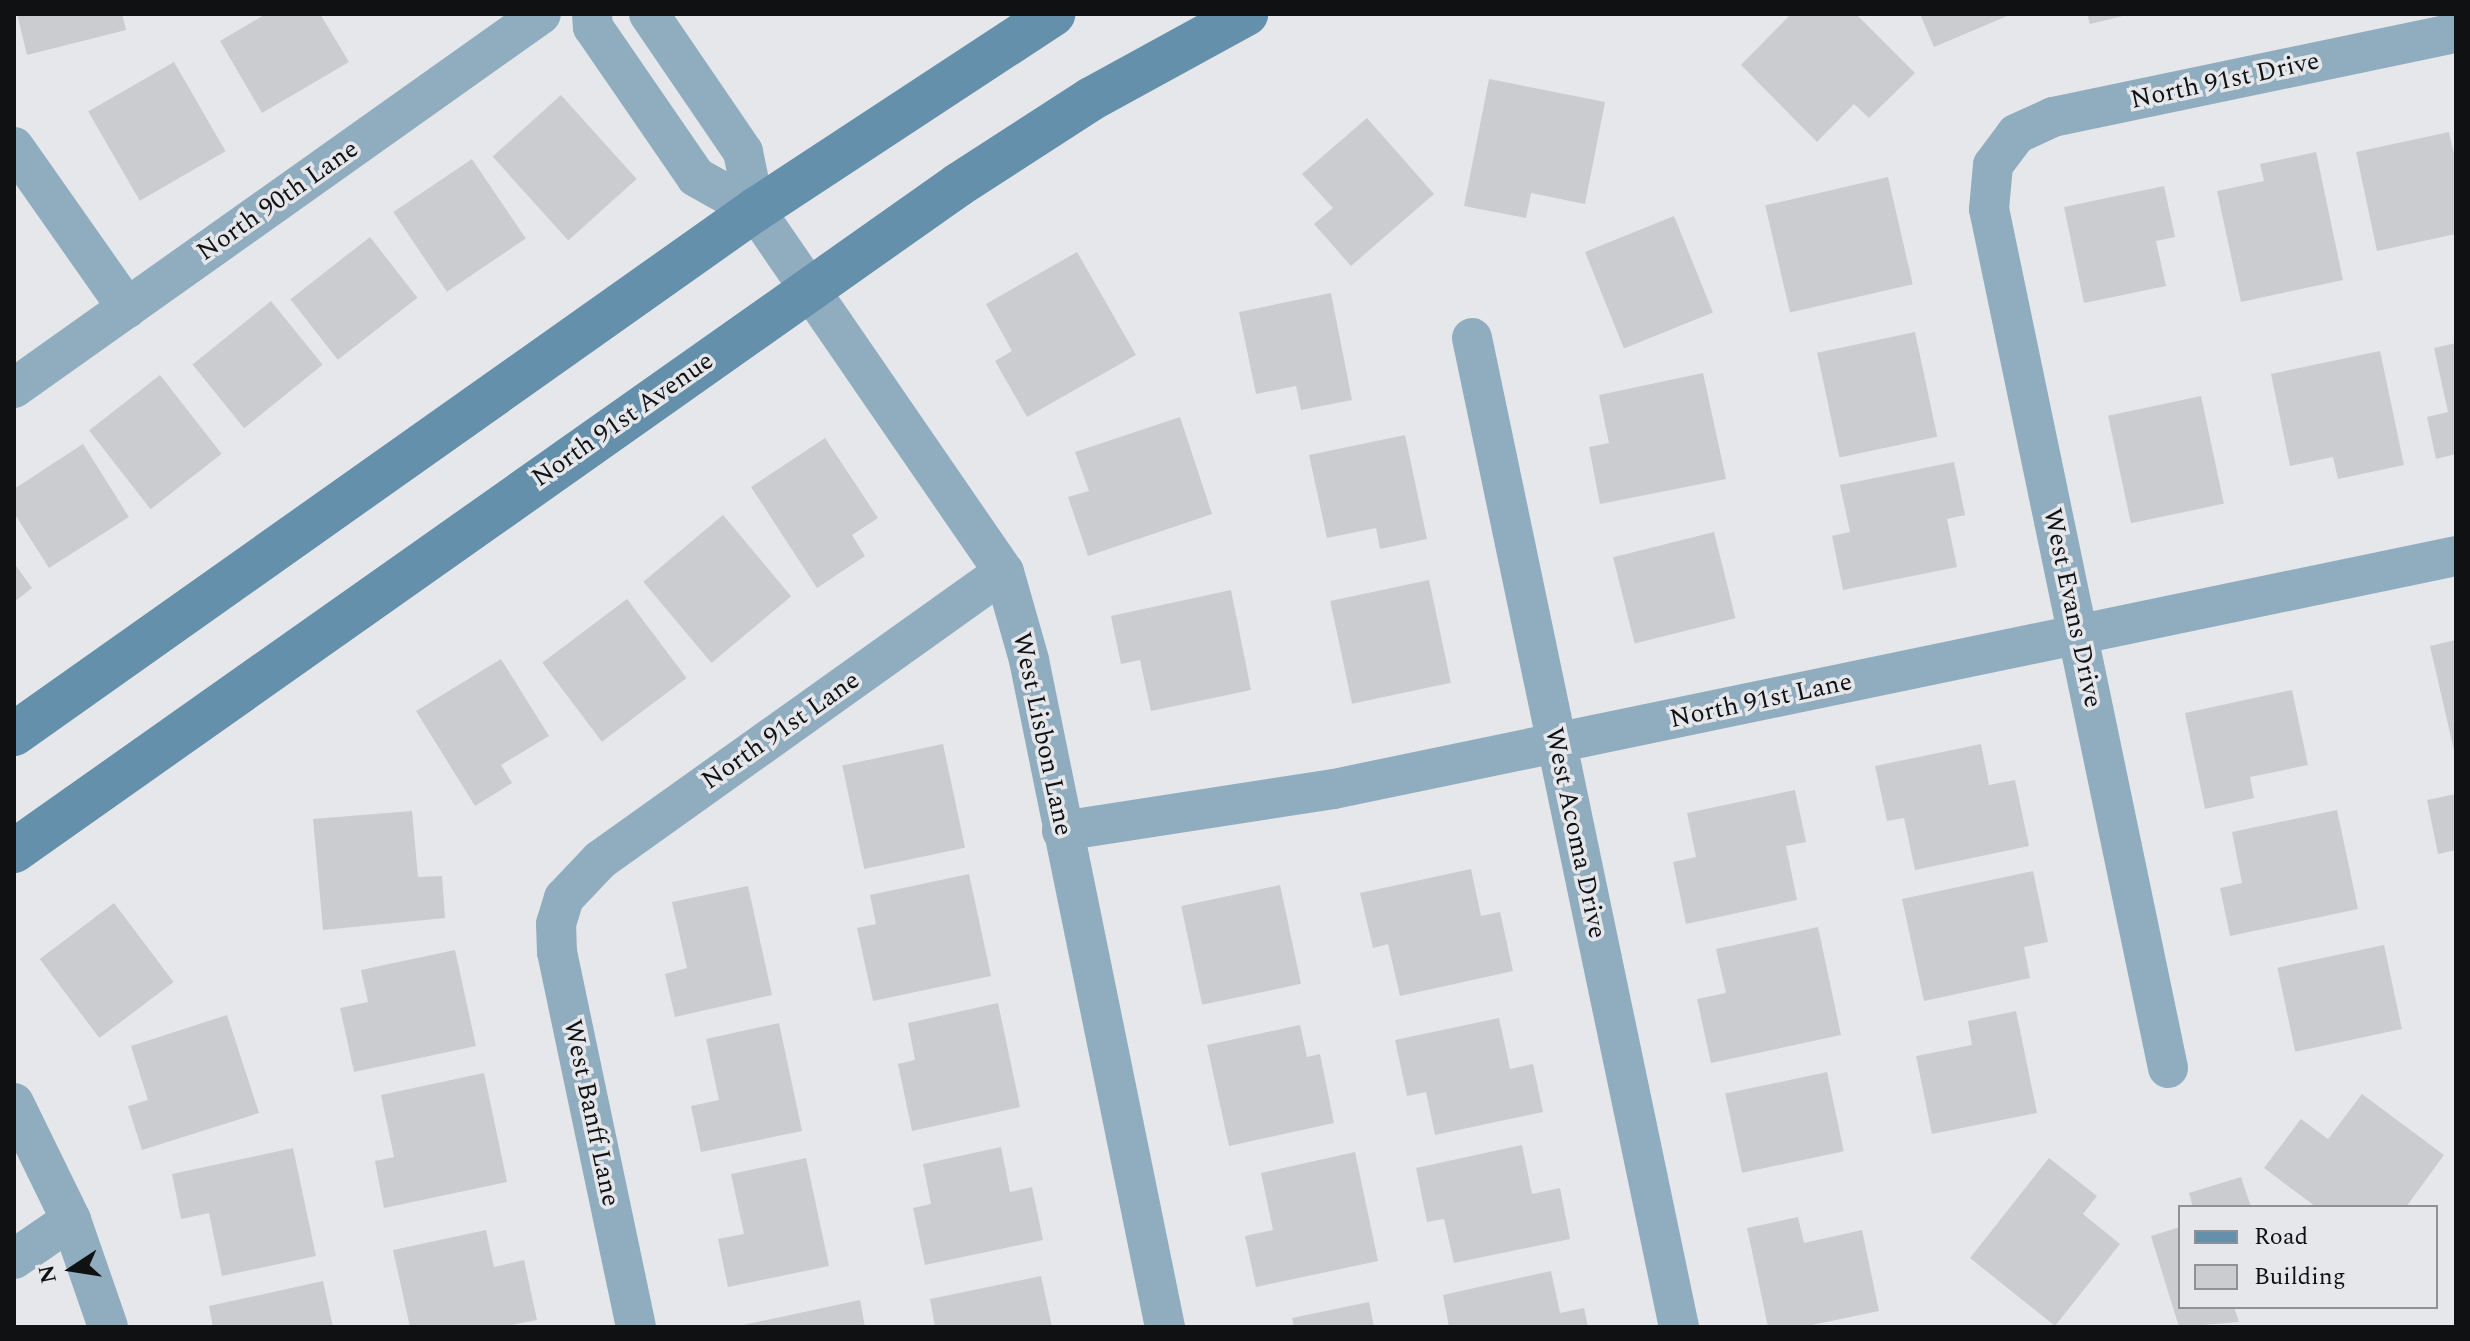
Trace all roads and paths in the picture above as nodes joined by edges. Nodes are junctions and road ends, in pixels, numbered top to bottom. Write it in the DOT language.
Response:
graph roads {
  1 [pos="541,14"];
  2 [pos="592,14"];
  3 [pos="649,14"];
  4 [pos="1053,14"];
  5 [pos="1246,14"];
  6 [pos="2456,33"];
  7 [pos="14,147"];
  8 [pos="2002,148"];
  9 [pos="755,210"];
  10 [pos="810,288"];
  11 [pos="127,308"];
  12 [pos="1472,338"];
  13 [pos="14,388"];
  14 [pos="2456,556"];
  15 [pos="1004,572"];
  16 [pos="2078,635"];
  17 [pos="14,734"];
  18 [pos="1556,744"];
  19 [pos="1062,831"];
  20 [pos="14,851"];
  21 [pos="564,898"];
  22 [pos="2168,1068"];
  23 [pos="14,1103"];
  24 [pos="71,1220"];
  25 [pos="14,1259"];
  26 [pos="108,1327"];
  27 [pos="636,1327"];
  28 [pos="1165,1327"];
  29 [pos="1679,1327"];
  1 -- 11 [label="street, North 90th Lane"];
  2 -- 9 [label="street, West Lisbon Lane"];
  3 -- 9 [label="street, West Lisbon Lane"];
  4 -- 9 [label="main road"];
  5 -- 10 [label="main road, North 91st Avenue"];
  6 -- 8 [label="street, North 91st Drive"];
  7 -- 11 [label="street"];
  8 -- 16 [label="street, West Evans Drive"];
  9 -- 10 [label="street, West Lisbon Lane"];
  9 -- 17 [label="main road"];
  10 -- 15 [label="street, West Lisbon Lane"];
  10 -- 20 [label="main road, North 91st Avenue"];
  11 -- 13 [label="street, North 90th Lane"];
  12 -- 18 [label="street, West Acoma Drive"];
  14 -- 16 [label="street, North 91st Lane"];
  15 -- 19 [label="street, West Lisbon Lane"];
  15 -- 21 [label="street, North 91st Lane"];
  16 -- 18 [label="street, North 91st Lane"];
  16 -- 22 [label="street, West Evans Drive"];
  18 -- 19 [label="street, North 91st Lane"];
  18 -- 29 [label="street, West Acoma Drive"];
  19 -- 28 [label="street, West Lisbon Lane"];
  21 -- 27 [label="street, West Banff Lane"];
  23 -- 24 [label="street"];
  24 -- 25 [label="street"];
  24 -- 26 [label="street"];
}
